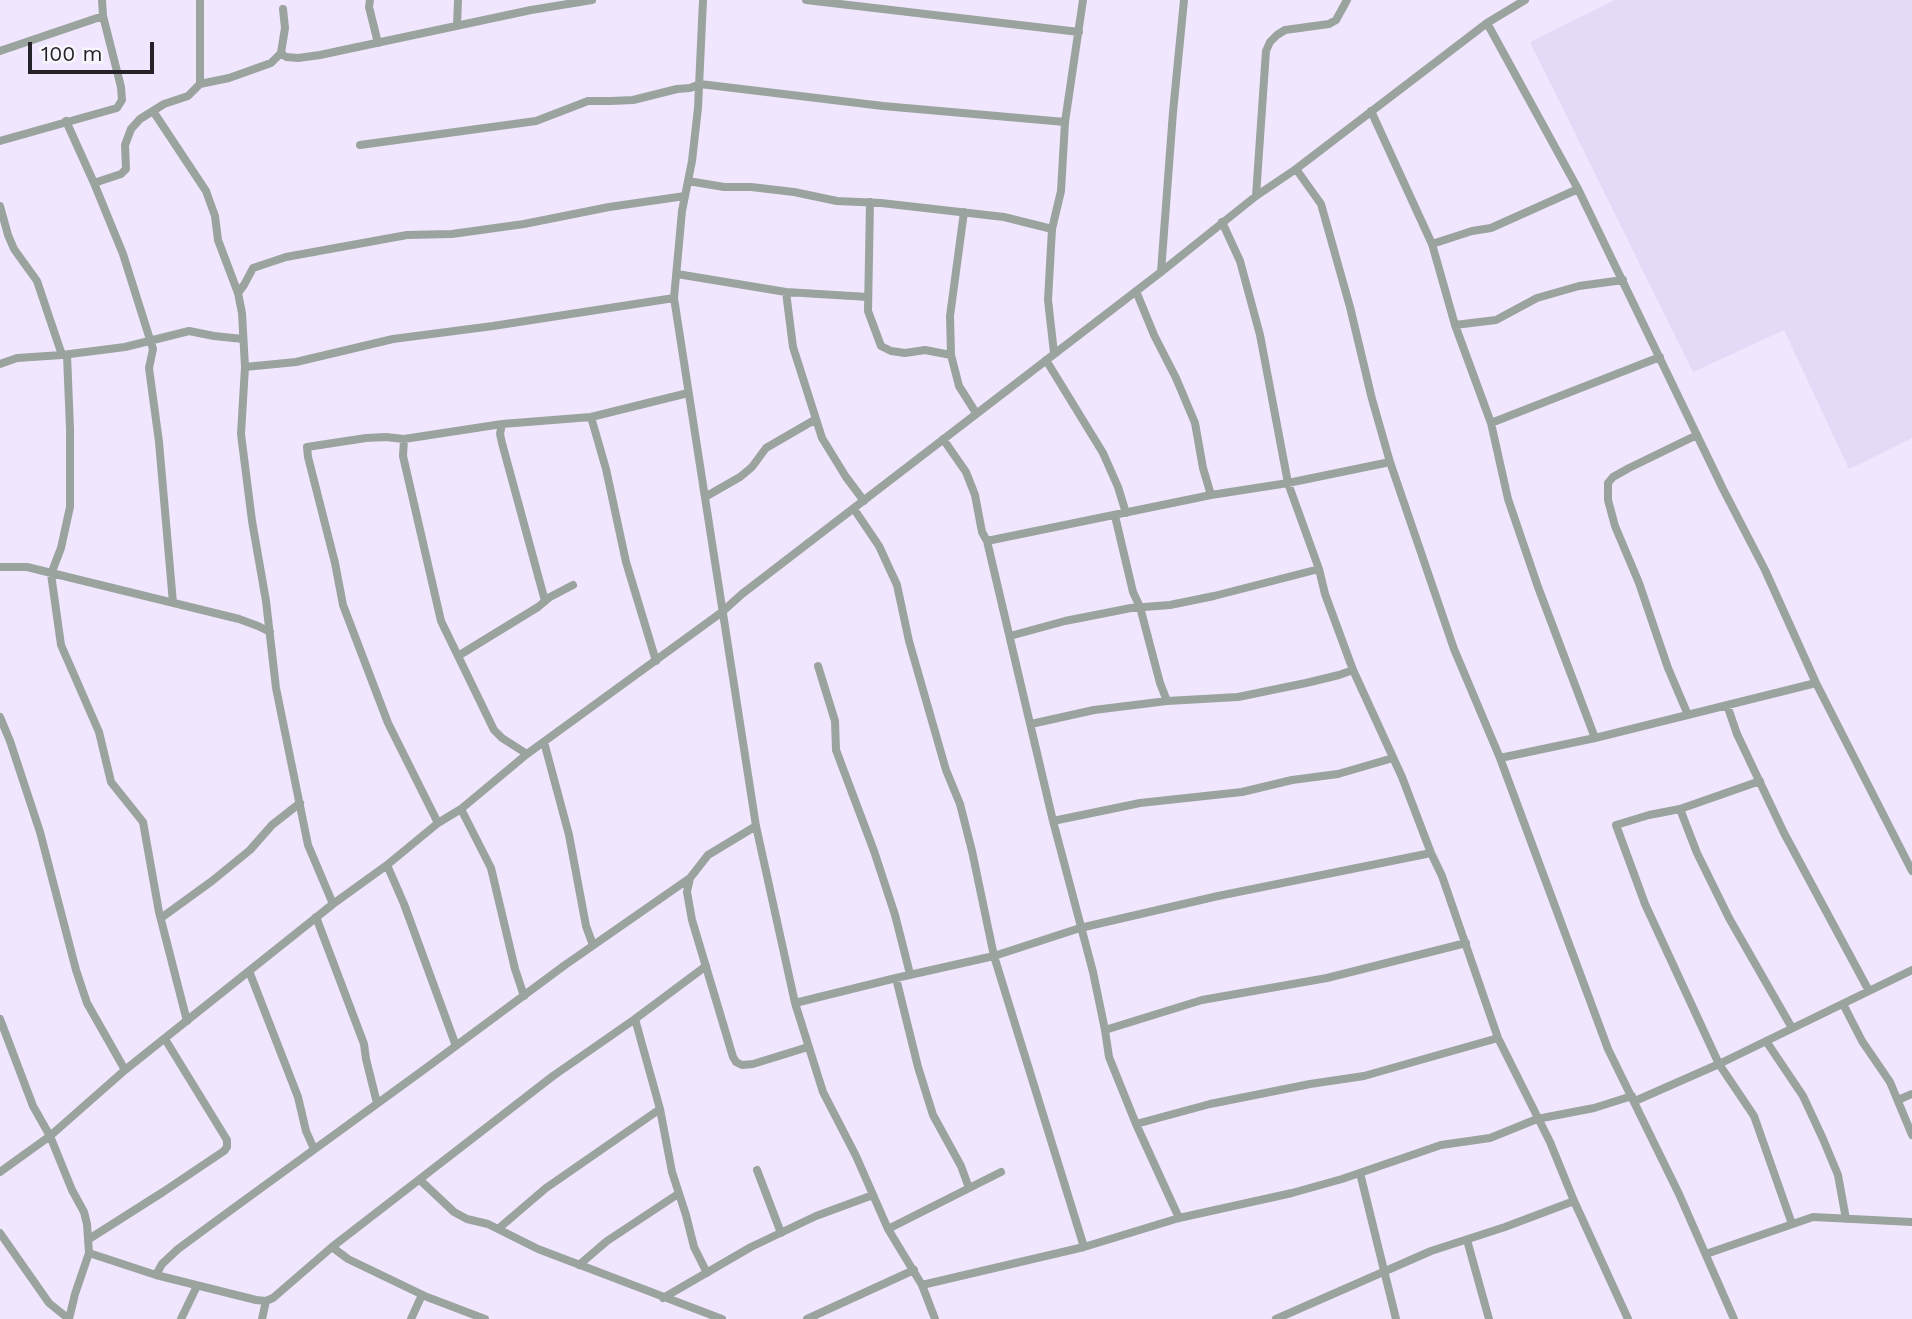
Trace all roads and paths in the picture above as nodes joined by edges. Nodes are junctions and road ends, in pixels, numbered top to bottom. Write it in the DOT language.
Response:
graph roads {
  1 [pos="102,0"];
  2 [pos="200,0"];
  3 [pos="370,0"];
  4 [pos="458,0"];
  5 [pos="592,0"];
  6 [pos="703,0"];
  7 [pos="806,0"];
  8 [pos="1083,0"];
  9 [pos="1184,0"];
  10 [pos="1347,0"];
  11 [pos="1525,0"];
  12 [pos="1512,3"];
  13 [pos="283,9"];
  14 [pos="103,16"];
  15 [pos="1487,23"];
  16 [pos="457,26"];
  17 [pos="1079,32"];
  18 [pos="378,43"];
  19 [pos="0,51"];
  20 [pos="281,53"];
  21 [pos="200,84"];
  22 [pos="700,84"];
  23 [pos="153,111"];
  24 [pos="1371,111"];
  25 [pos="66,121"];
  26 [pos="1065,122"];
  27 [pos="0,141"];
  28 [pos="360,145"];
  29 [pos="1296,169"];
  30 [pos="688,181"];
  31 [pos="94,183"];
  32 [pos="1578,189"];
  33 [pos="685,195"];
  34 [pos="1256,195"];
  35 [pos="870,202"];
  36 [pos="0,206"];
  37 [pos="964,212"];
  38 [pos="1222,222"];
  39 [pos="1052,229"];
  40 [pos="1432,244"];
  41 [pos="1161,272"];
  42 [pos="677,274"];
  43 [pos="1623,280"];
  44 [pos="1136,291"];
  45 [pos="786,292"];
  46 [pos="238,293"];
  47 [pos="868,297"];
  48 [pos="674,298"];
  49 [pos="1455,325"];
  50 [pos="243,339"];
  51 [pos="151,340"];
  52 [pos="1054,353"];
  53 [pos="65,355"];
  54 [pos="951,355"];
  55 [pos="1660,357"];
  56 [pos="1046,360"];
  57 [pos="0,364"];
  58 [pos="245,367"];
  59 [pos="688,393"];
  60 [pos="976,414"];
  61 [pos="591,417"];
  62 [pos="816,419"];
  63 [pos="1491,423"];
  64 [pos="502,424"];
  65 [pos="1697,435"];
  66 [pos="404,439"];
  67 [pos="943,439"];
  68 [pos="1390,462"];
  69 [pos="1288,482"];
  70 [pos="1211,495"];
  71 [pos="705,497"];
  72 [pos="864,501"];
  73 [pos="853,509"];
  74 [pos="1126,513"];
  75 [pos="1115,516"];
  76 [pos="987,541"];
  77 [pos="0,567"];
  78 [pos="1319,569"];
  79 [pos="51,574"];
  80 [pos="573,585"];
  81 [pos="545,601"];
  82 [pos="173,603"];
  83 [pos="1140,607"];
  84 [pos="722,612"];
  85 [pos="270,632"];
  86 [pos="1010,636"];
  87 [pos="458,656"];
  88 [pos="656,661"];
  89 [pos="818,666"];
  90 [pos="1353,670"];
  91 [pos="1816,683"];
  92 [pos="1167,701"];
  93 [pos="1727,705"];
  94 [pos="1688,715"];
  95 [pos="0,717"];
  96 [pos="1031,724"];
  97 [pos="1595,738"];
  98 [pos="544,742"];
  99 [pos="527,754"];
  100 [pos="1393,758"];
  101 [pos="1500,758"];
  102 [pos="1760,781"];
  103 [pos="300,803"];
  104 [pos="1680,808"];
  105 [pos="461,809"];
  106 [pos="1053,821"];
  107 [pos="438,823"];
  108 [pos="757,826"];
  109 [pos="1431,853"];
  110 [pos="387,865"];
  111 [pos="1912,871"];
  112 [pos="690,878"];
  113 [pos="333,904"];
  114 [pos="161,918"];
  115 [pos="316,918"];
  116 [pos="1080,928"];
  117 [pos="1466,943"];
  118 [pos="593,945"];
  119 [pos="994,956"];
  120 [pos="706,966"];
  121 [pos="1912,970"];
  122 [pos="249,971"];
  123 [pos="911,974"];
  124 [pos="896,978"];
  125 [pos="1869,991"];
  126 [pos="524,996"];
  127 [pos="795,1003"];
  128 [pos="1843,1004"];
  129 [pos="635,1019"];
  130 [pos="0,1021"];
  131 [pos="187,1021"];
  132 [pos="1792,1028"];
  133 [pos="1105,1030"];
  134 [pos="1498,1038"];
  135 [pos="165,1039"];
  136 [pos="1766,1041"];
  137 [pos="456,1046"];
  138 [pos="808,1046"];
  139 [pos="1719,1063"];
  140 [pos="125,1070"];
  141 [pos="1912,1094"];
  142 [pos="1634,1098"];
  143 [pos="1898,1100"];
  144 [pos="377,1104"];
  145 [pos="660,1109"];
  146 [pos="1537,1119"];
  147 [pos="1136,1124"];
  148 [pos="1912,1135"];
  149 [pos="50,1136"];
  150 [pos="313,1149"];
  151 [pos="757,1170"];
  152 [pos="0,1172"];
  153 [pos="1001,1172"];
  154 [pos="1360,1173"];
  155 [pos="420,1180"];
  156 [pos="970,1188"];
  157 [pos="678,1194"];
  158 [pos="873,1195"];
  159 [pos="1574,1201"];
  160 [pos="1179,1218"];
  161 [pos="1846,1219"];
  162 [pos="1912,1222"];
  163 [pos="1792,1224"];
  164 [pos="498,1229"];
  165 [pos="888,1229"];
  166 [pos="0,1233"];
  167 [pos="782,1233"];
  168 [pos="89,1239"];
  169 [pos="1467,1240"];
  170 [pos="332,1247"];
  171 [pos="1084,1247"];
  172 [pos="89,1253"];
  173 [pos="1706,1254"];
  174 [pos="579,1265"];
  175 [pos="914,1270"];
  176 [pos="1384,1272"];
  177 [pos="707,1273"];
  178 [pos="156,1275"];
  179 [pos="922,1285"];
  180 [pos="197,1286"];
  181 [pos="422,1295"];
  182 [pos="663,1298"];
  183 [pos="266,1301"];
  184 [pos="69,1319"];
  185 [pos="181,1319"];
  186 [pos="262,1319"];
  187 [pos="411,1319"];
  188 [pos="485,1319"];
  189 [pos="722,1319"];
  190 [pos="807,1319"];
  191 [pos="935,1319"];
  192 [pos="1276,1319"];
  193 [pos="1396,1319"];
  194 [pos="1489,1319"];
  195 [pos="1628,1319"];
  196 [pos="1734,1319"];
  1 -- 14 [label="street"];
  2 -- 21 [label="street"];
  3 -- 18 [label="street"];
  4 -- 16 [label="street"];
  5 -- 16 [label="street"];
  6 -- 22 [label="street"];
  7 -- 17 [label="street"];
  8 -- 17 [label="street"];
  9 -- 41 [label="street"];
  10 -- 34 [label="street"];
  11 -- 12 [label="street"];
  12 -- 15 [label="street"];
  13 -- 20 [label="street"];
  14 -- 19 [label="street"];
  14 -- 25 [label="street"];
  15 -- 24 [label="street"];
  15 -- 32 [label="street"];
  16 -- 18 [label="street"];
  17 -- 26 [label="street"];
  18 -- 20 [label="street"];
  20 -- 21 [label="street"];
  21 -- 23 [label="street"];
  22 -- 26 [label="street"];
  22 -- 28 [label="street"];
  22 -- 30 [label="street"];
  23 -- 31 [label="street"];
  23 -- 46 [label="street"];
  24 -- 29 [label="street"];
  24 -- 40 [label="street"];
  25 -- 27 [label="street"];
  25 -- 31 [label="street"];
  26 -- 39 [label="street"];
  29 -- 34 [label="street"];
  29 -- 68 [label="street"];
  30 -- 33 [label="street"];
  30 -- 35 [label="street"];
  31 -- 51 [label="street"];
  32 -- 40 [label="street"];
  32 -- 43 [label="street"];
  33 -- 42 [label="street"];
  33 -- 46 [label="street"];
  34 -- 38 [label="street"];
  35 -- 37 [label="street"];
  35 -- 47 [label="street"];
  36 -- 53 [label="street"];
  37 -- 39 [label="street"];
  37 -- 54 [label="street"];
  38 -- 41 [label="street"];
  38 -- 69 [label="street"];
  39 -- 52 [label="street"];
  40 -- 49 [label="street"];
  41 -- 44 [label="street"];
  42 -- 45 [label="street"];
  42 -- 48 [label="street"];
  43 -- 49 [label="street"];
  43 -- 55 [label="street"];
  44 -- 52 [label="street"];
  44 -- 70 [label="street"];
  45 -- 47 [label="street"];
  45 -- 62 [label="street"];
  46 -- 50 [label="street"];
  47 -- 54 [label="street"];
  48 -- 58 [label="street"];
  48 -- 59 [label="street"];
  49 -- 63 [label="street"];
  50 -- 51 [label="street"];
  50 -- 58 [label="street"];
  51 -- 53 [label="street"];
  51 -- 82 [label="street"];
  52 -- 56 [label="street"];
  53 -- 57 [label="street"];
  53 -- 79 [label="street"];
  54 -- 60 [label="street"];
  55 -- 63 [label="street"];
  55 -- 65 [label="street"];
  56 -- 60 [label="street"];
  56 -- 74 [label="street"];
  58 -- 85 [label="street"];
  59 -- 61 [label="street"];
  59 -- 71 [label="street"];
  60 -- 67 [label="street"];
  61 -- 64 [label="street"];
  61 -- 88 [label="street"];
  62 -- 71 [label="street"];
  62 -- 72 [label="street"];
  63 -- 97 [label="street"];
  64 -- 66 [label="street"];
  64 -- 81 [label="street"];
  65 -- 91 [label="street"];
  65 -- 94 [label="street"];
  66 -- 87 [label="street"];
  66 -- 107 [label="street"];
  67 -- 72 [label="street"];
  67 -- 76 [label="street"];
  68 -- 69 [label="street"];
  68 -- 101 [label="street"];
  69 -- 70 [label="street"];
  69 -- 78 [label="street"];
  70 -- 74 [label="street"];
  71 -- 84 [label="street"];
  72 -- 73 [label="street"];
  73 -- 84 [label="street"];
  73 -- 119 [label="street"];
  74 -- 75 [label="street"];
  75 -- 76 [label="street"];
  75 -- 83 [label="street"];
  76 -- 86 [label="street"];
  77 -- 79 [label="street"];
  78 -- 83 [label="street"];
  78 -- 90 [label="street"];
  79 -- 82 [label="street"];
  79 -- 114 [label="street"];
  80 -- 81 [label="street"];
  81 -- 87 [label="street"];
  82 -- 85 [label="street"];
  83 -- 86 [label="street"];
  83 -- 92 [label="street"];
  84 -- 88 [label="street"];
  84 -- 108 [label="street"];
  85 -- 103 [label="street"];
  86 -- 96 [label="street"];
  87 -- 99 [label="street"];
  88 -- 98 [label="street"];
  89 -- 123 [label="street"];
  90 -- 92 [label="street"];
  90 -- 100 [label="street"];
  91 -- 93 [label="street"];
  91 -- 111 [label="street"];
  92 -- 96 [label="street"];
  93 -- 94 [label="street"];
  93 -- 102 [label="street"];
  94 -- 97 [label="street"];
  95 -- 140 [label="street"];
  96 -- 106 [label="street"];
  97 -- 101 [label="street"];
  98 -- 99 [label="street"];
  98 -- 118 [label="street"];
  99 -- 105 [label="street"];
  100 -- 106 [label="street"];
  100 -- 109 [label="street"];
  101 -- 142 [label="street"];
  102 -- 104 [label="street"];
  102 -- 125 [label="street"];
  103 -- 113 [label="street"];
  103 -- 114 [label="street"];
  104 -- 132 [label="street"];
  104 -- 139 [label="street"];
  105 -- 107 [label="street"];
  105 -- 126 [label="street"];
  106 -- 116 [label="street"];
  107 -- 110 [label="street"];
  108 -- 112 [label="street"];
  108 -- 127 [label="street"];
  109 -- 116 [label="street"];
  109 -- 117 [label="street"];
  110 -- 113 [label="street"];
  110 -- 137 [label="street"];
  112 -- 118 [label="street"];
  112 -- 120 [label="street"];
  113 -- 115 [label="street"];
  114 -- 131 [label="street"];
  115 -- 122 [label="street"];
  115 -- 144 [label="street"];
  116 -- 119 [label="street"];
  116 -- 133 [label="street"];
  117 -- 133 [label="street"];
  117 -- 134 [label="street"];
  118 -- 126 [label="street"];
  119 -- 123 [label="street"];
  119 -- 171 [label="street"];
  120 -- 129 [label="street"];
  120 -- 138 [label="street"];
  121 -- 125 [label="street"];
  122 -- 131 [label="street"];
  122 -- 150 [label="street"];
  123 -- 124 [label="street"];
  124 -- 127 [label="street"];
  124 -- 156 [label="street"];
  125 -- 128 [label="street"];
  126 -- 137 [label="street"];
  127 -- 138 [label="street"];
  128 -- 132 [label="street"];
  128 -- 143 [label="street"];
  129 -- 145 [label="street"];
  129 -- 155 [label="street"];
  130 -- 149 [label="street"];
  131 -- 135 [label="street"];
  132 -- 136 [label="street"];
  133 -- 147 [label="street"];
  134 -- 146 [label="street"];
  134 -- 147 [label="street"];
  135 -- 140 [label="street"];
  135 -- 168 [label="street"];
  136 -- 139 [label="street"];
  136 -- 161 [label="street"];
  137 -- 144 [label="street"];
  138 -- 158 [label="street"];
  139 -- 142 [label="street"];
  139 -- 163 [label="street"];
  140 -- 149 [label="street"];
  141 -- 143 [label="street"];
  142 -- 146 [label="street"];
  142 -- 173 [label="street"];
  143 -- 148 [label="street"];
  144 -- 150 [label="street"];
  145 -- 157 [label="street"];
  145 -- 164 [label="street"];
  146 -- 154 [label="street"];
  146 -- 159 [label="street"];
  147 -- 160 [label="street"];
  149 -- 152 [label="street"];
  149 -- 168 [label="street"];
  150 -- 178 [label="street"];
  151 -- 167 [label="street"];
  153 -- 156 [label="street"];
  154 -- 160 [label="street"];
  154 -- 176 [label="street"];
  155 -- 164 [label="street"];
  155 -- 170 [label="street"];
  156 -- 165 [label="street"];
  157 -- 174 [label="street"];
  157 -- 177 [label="street"];
  158 -- 165 [label="street"];
  158 -- 167 [label="street"];
  159 -- 169 [label="street"];
  159 -- 195 [label="street"];
  160 -- 171 [label="street"];
  161 -- 162 [label="street"];
  161 -- 163 [label="street"];
  163 -- 173 [label="street"];
  164 -- 174 [label="street"];
  165 -- 175 [label="street"];
  166 -- 184 [label="street"];
  167 -- 177 [label="street"];
  168 -- 172 [label="street"];
  169 -- 176 [label="street"];
  169 -- 194 [label="street"];
  170 -- 181 [label="street"];
  170 -- 183 [label="street"];
  171 -- 179 [label="street"];
  172 -- 178 [label="street"];
  172 -- 184 [label="street"];
  173 -- 196 [label="street"];
  174 -- 182 [label="street"];
  175 -- 179 [label="street"];
  175 -- 190 [label="street"];
  176 -- 192 [label="street"];
  176 -- 193 [label="street"];
  177 -- 182 [label="street"];
  178 -- 180 [label="street"];
  179 -- 191 [label="street"];
  180 -- 183 [label="street"];
  180 -- 185 [label="street"];
  181 -- 187 [label="street"];
  181 -- 188 [label="street"];
  182 -- 189 [label="street"];
  183 -- 186 [label="street"];
}
